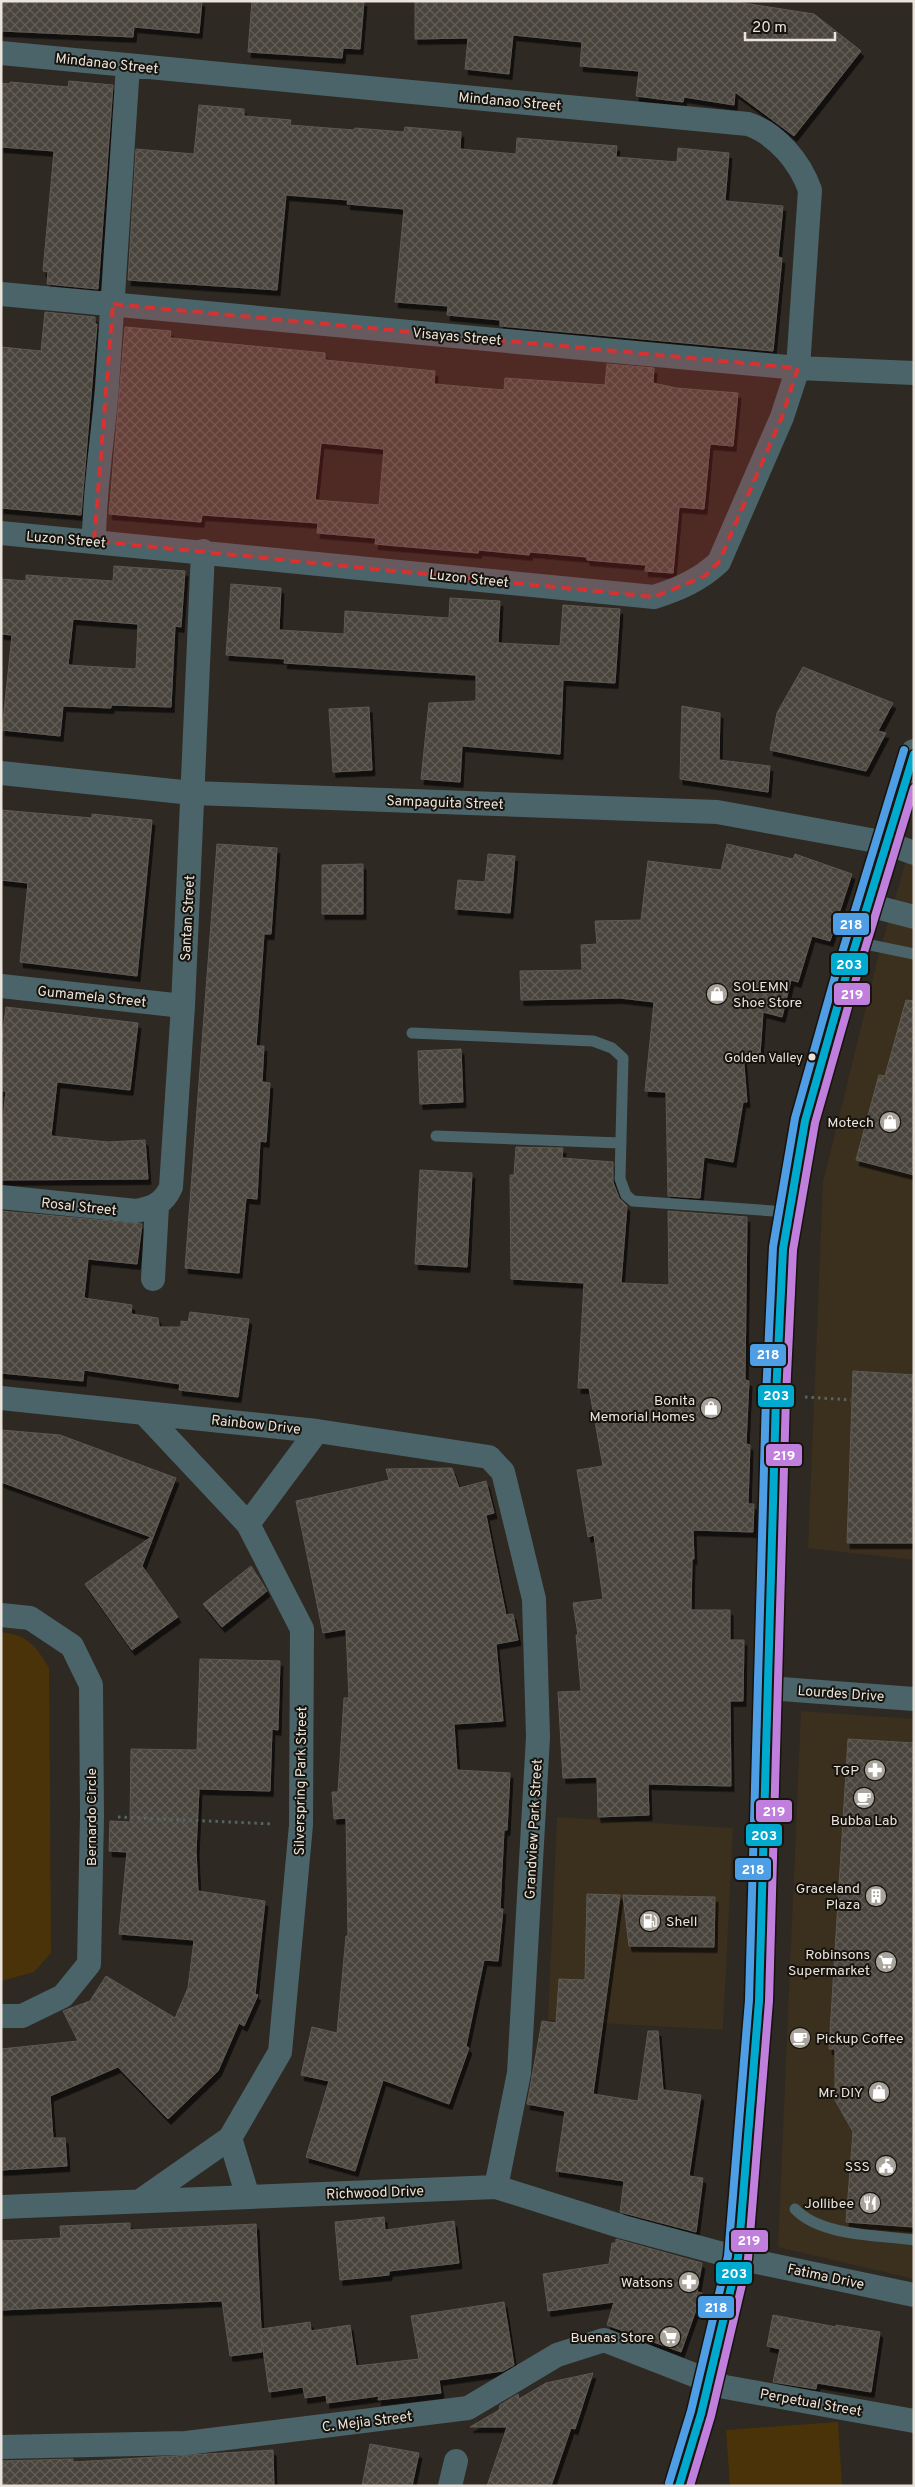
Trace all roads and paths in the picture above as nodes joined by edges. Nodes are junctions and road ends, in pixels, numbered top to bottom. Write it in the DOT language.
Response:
graph roads {
  1 [pos="1,53"];
  2 [pos="128,65"];
  3 [pos="1,294"];
  4 [pos="113,304"];
  5 [pos="798,368"];
  6 [pos="914,373"];
  7 [pos="1,532"];
  8 [pos="94,541"];
  9 [pos="202,551"];
  10 [pos="914,754"];
  11 [pos="1,773"];
  12 [pos="910,782"];
  13 [pos="192,793"];
  14 [pos="886,844"];
  15 [pos="914,853"];
  16 [pos="868,904"];
  17 [pos="914,917"];
  18 [pos="856,942"];
  19 [pos="914,954"];
  20 [pos="1,986"];
  21 [pos="183,1006"];
  22 [pos="412,1033"];
  23 [pos="436,1136"];
  24 [pos="620,1143"];
  25 [pos="1,1198"];
  26 [pos="157,1206"];
  27 [pos="788,1212"];
  28 [pos="153,1279"];
  29 [pos="776,1396"];
  30 [pos="1,1398"];
  31 [pos="851,1400"];
  32 [pos="144,1413"];
  33 [pos="317,1430"];
  34 [pos="503,1472"];
  35 [pos="248,1524"];
  36 [pos="1,1615"];
  37 [pos="768,1688"];
  38 [pos="914,1699"];
  39 [pos="92,1816"];
  40 [pos="302,1825"];
  41 [pos="1,2016"];
  42 [pos="230,2138"];
  43 [pos="496,2187"];
  44 [pos="248,2197"];
  45 [pos="140,2201"];
  46 [pos="1,2206"];
  47 [pos="795,2209"];
  48 [pos="914,2240"];
  49 [pos="738,2258"];
  50 [pos="914,2295"];
  51 [pos="708,2380"];
  52 [pos="914,2421"];
  53 [pos="1,2447"];
  54 [pos="456,2461"];
  55 [pos="450,2486"];
  56 [pos="679,2486"];
  1 -- 2 [label="street, Mindanao Street"];
  2 -- 4 [label="street"];
  2 -- 5 [label="street, Mindanao Street"];
  3 -- 4 [label="street, Visayas Street"];
  4 -- 5 [label="street, Visayas Street"];
  4 -- 8 [label="street"];
  5 -- 6 [label="street, Visayas Street"];
  5 -- 9 [label="street, Luzon Street"];
  7 -- 8 [label="street, Luzon Street"];
  8 -- 9 [label="street, Luzon Street"];
  9 -- 13 [label="street, Santan Street"];
  10 -- 12 [label="main road"];
  11 -- 13 [label="street, Sampaguita Street"];
  12 -- 14 [label="main road"];
  13 -- 14 [label="street, Sampaguita Street"];
  13 -- 21 [label="street, Santan Street"];
  14 -- 15 [label="street, Sampaguita Street"];
  14 -- 16 [label="main road"];
  16 -- 17 [label="street"];
  16 -- 18 [label="main road"];
  18 -- 19 [label="lane"];
  18 -- 27 [label="main road"];
  20 -- 21 [label="street, Gumamela Street"];
  21 -- 26 [label="street, Santan Street"];
  22 -- 24 [label="lane"];
  23 -- 24 [label="lane"];
  24 -- 27 [label="lane"];
  25 -- 26 [label="street, Rosal Street"];
  26 -- 28 [label="street"];
  27 -- 29 [label="main road"];
  29 -- 31 [label="path"];
  29 -- 37 [label="main road"];
  30 -- 32 [label="street, Rainbow Drive"];
  32 -- 33 [label="street, Rainbow Drive"];
  32 -- 35 [label="street, Silverspring Park Street"];
  33 -- 34 [label="street, Rainbow Drive"];
  33 -- 35 [label="street"];
  34 -- 43 [label="street, Grandview Park Street"];
  35 -- 40 [label="street, Silverspring Park Street"];
  36 -- 39 [label="street, Bernardo Circle"];
  37 -- 38 [label="street, Lourdes Drive"];
  37 -- 49 [label="main road"];
  39 -- 40 [label="path"];
  39 -- 41 [label="street, Bernardo Circle"];
  40 -- 42 [label="street, Silverspring Park Street"];
  42 -- 44 [label="street"];
  42 -- 45 [label="street, Silverspring Park Street"];
  43 -- 44 [label="street, Richwood Drive"];
  43 -- 49 [label="street, Richwood Drive"];
  44 -- 45 [label="street, Richwood Drive"];
  45 -- 46 [label="street, Richwood Drive"];
  47 -- 48 [label="lane"];
  49 -- 50 [label="street, Fatima Drive"];
  49 -- 51 [label="main road"];
  51 -- 52 [label="street, Perpetual Street"];
  51 -- 53 [label="street, C. Mejia Street"];
  51 -- 56 [label="main road"];
  54 -- 55 [label="street"];
}
